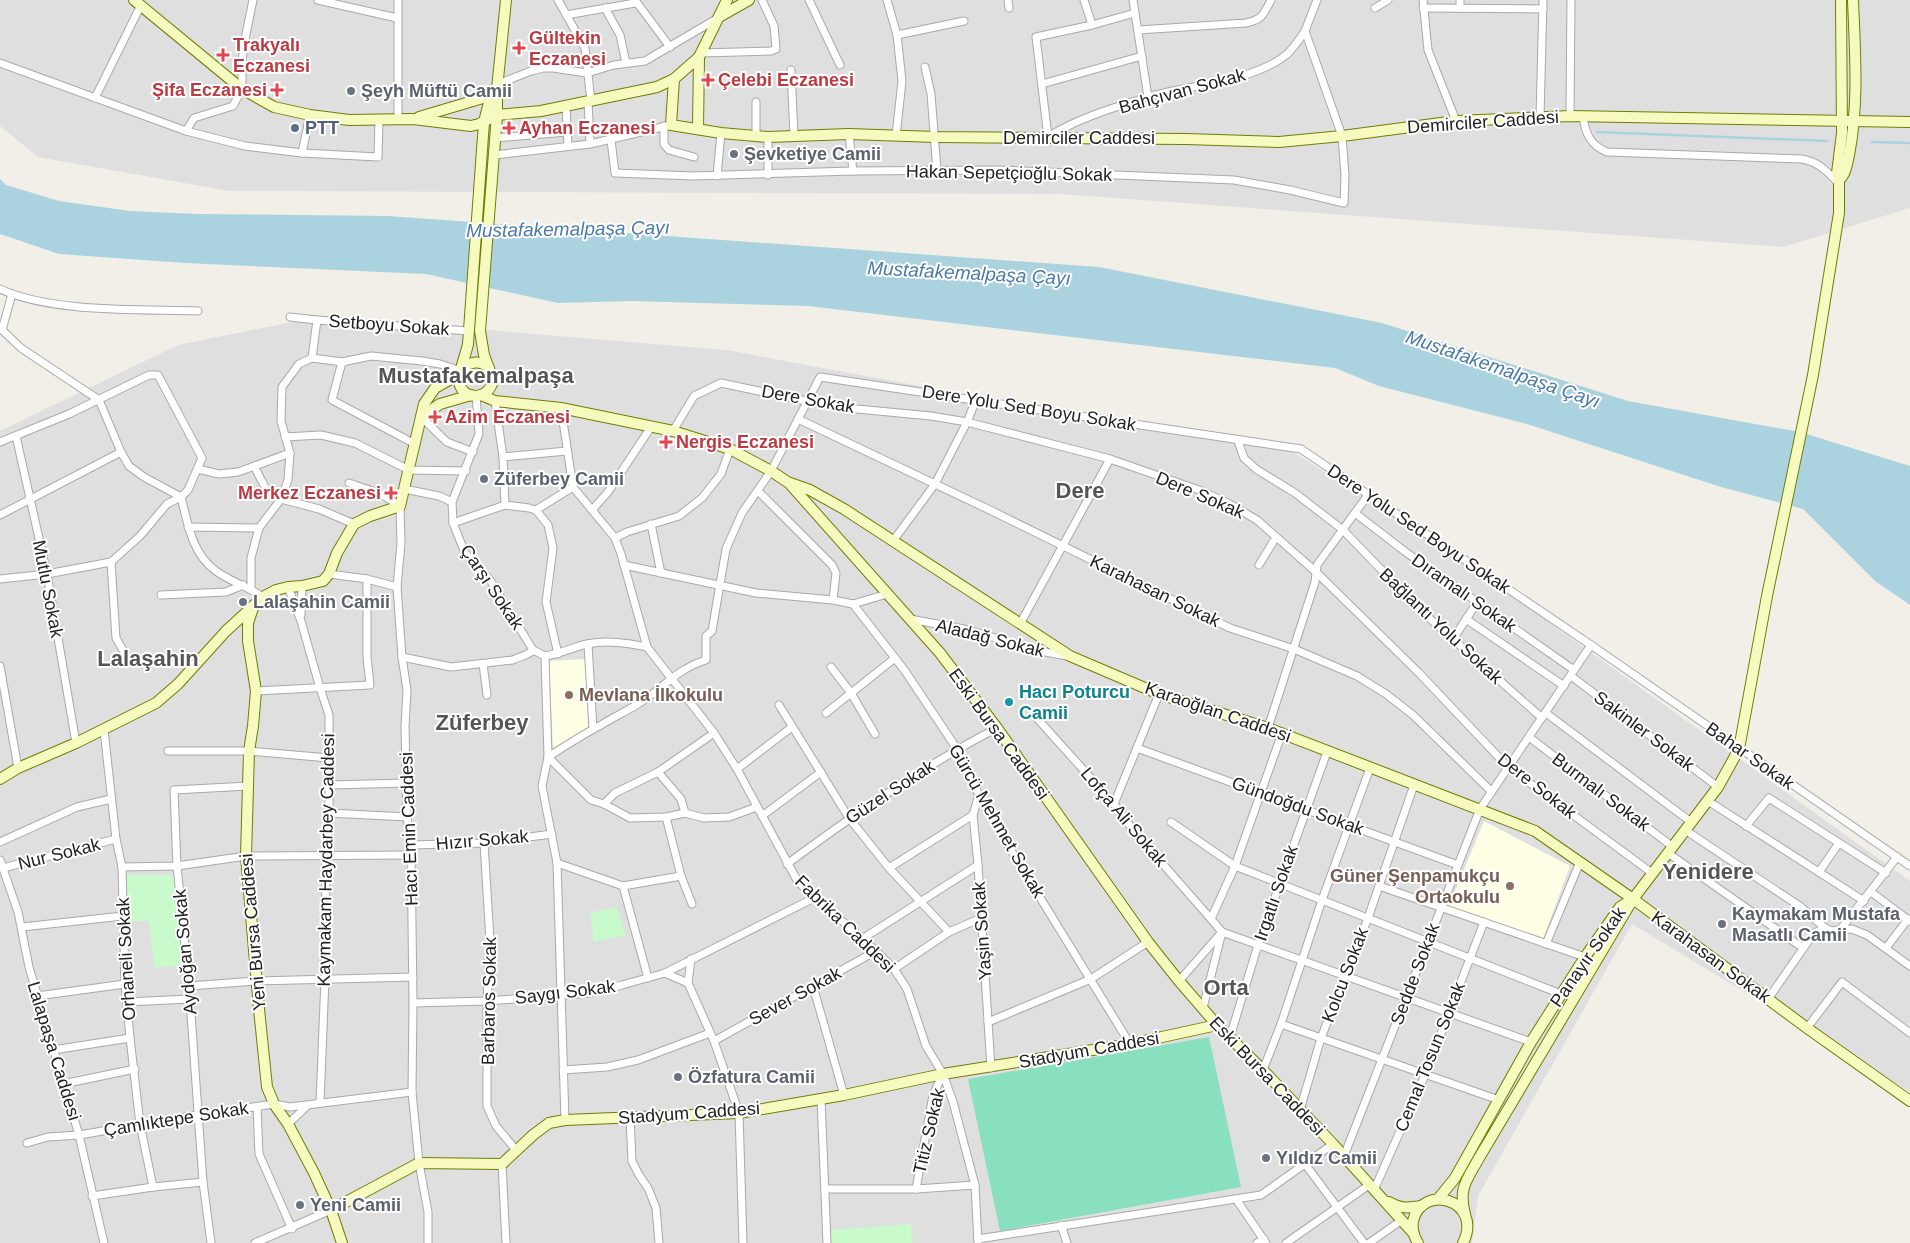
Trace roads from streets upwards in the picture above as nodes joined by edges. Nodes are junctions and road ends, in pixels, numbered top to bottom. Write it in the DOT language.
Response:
graph roads {
  1 [pos="253,0"];
  2 [pos="318,0"];
  3 [pos="398,0"];
  4 [pos="506,0"];
  5 [pos="558,0"];
  6 [pos="727,0"];
  7 [pos="749,0"];
  8 [pos="762,0"];
  9 [pos="809,0"];
  10 [pos="887,0"];
  11 [pos="1084,0"];
  12 [pos="1133,0"];
  13 [pos="1271,0"];
  14 [pos="1317,0"];
  15 [pos="1388,0"];
  16 [pos="1460,0"];
  17 [pos="1497,0"];
  18 [pos="1542,0"];
  19 [pos="1571,0"];
  20 [pos="1841,0"];
  21 [pos="1853,0"];
  22 [pos="635,1"];
  23 [pos="137,3"];
  24 [pos="1423,4"];
  25 [pos="605,8"];
  26 [pos="1375,8"];
  27 [pos="1460,8"];
  28 [pos="1497,9"];
  29 [pos="1542,9"];
  30 [pos="1135,13"];
  31 [pos="566,15"];
  32 [pos="719,17"];
  33 [pos="397,18"];
  34 [pos="964,21"];
  35 [pos="1092,26"];
  36 [pos="1138,30"];
  37 [pos="1305,31"];
  38 [pos="898,35"];
  39 [pos="670,47"];
  40 [pos="701,55"];
  41 [pos="1142,56"];
  42 [pos="0,63"];
  43 [pos="626,63"];
  44 [pos="840,65"];
  45 [pos="925,67"];
  46 [pos="791,70"];
  47 [pos="587,72"];
  48 [pos="674,79"];
  49 [pos="1042,84"];
  50 [pos="498,86"];
  51 [pos="242,89"];
  52 [pos="1148,97"];
  53 [pos="95,98"];
  54 [pos="590,101"];
  55 [pos="756,102"];
  56 [pos="469,103"];
  57 [pos="488,106"];
  58 [pos="566,106"];
  59 [pos="497,115"];
  60 [pos="310,116"];
  61 [pos="1570,116"];
  62 [pos="1582,116"];
  63 [pos="1540,117"];
  64 [pos="398,119"];
  65 [pos="413,119"];
  66 [pos="379,120"];
  67 [pos="1842,120"];
  68 [pos="1855,120"];
  69 [pos="1456,121"];
  70 [pos="484,122"];
  71 [pos="1910,122"];
  72 [pos="667,125"];
  73 [pos="698,129"];
  74 [pos="186,131"];
  75 [pos="567,132"];
  76 [pos="721,133"];
  77 [pos="849,134"];
  78 [pos="756,136"];
  79 [pos="794,136"];
  80 [pos="896,136"];
  81 [pos="1342,136"];
  82 [pos="768,137"];
  83 [pos="936,137"];
  84 [pos="1048,137"];
  85 [pos="495,138"];
  86 [pos="611,140"];
  87 [pos="590,144"];
  88 [pos="568,146"];
  89 [pos="302,153"];
  90 [pos="494,154"];
  91 [pos="694,157"];
  92 [pos="853,171"];
  93 [pos="937,171"];
  94 [pos="768,175"];
  95 [pos="717,176"];
  96 [pos="1839,182"];
  97 [pos="0,289"];
  98 [pos="12,294"];
  99 [pos="198,311"];
  100 [pos="290,317"];
  101 [pos="317,320"];
  102 [pos="1,329"];
  103 [pos="474,331"];
  104 [pos="312,358"];
  105 [pos="342,362"];
  106 [pos="490,370"];
  107 [pos="461,371"];
  108 [pos="476,396"];
  109 [pos="99,400"];
  110 [pos="976,400"];
  111 [pos="494,401"];
  112 [pos="806,401"];
  113 [pos="560,408"];
  114 [pos="421,417"];
  115 [pos="798,419"];
  116 [pos="967,422"];
  117 [pos="651,426"];
  118 [pos="673,431"];
  119 [pos="16,436"];
  120 [pos="285,438"];
  121 [pos="1238,441"];
  122 [pos="0,442"];
  123 [pos="415,444"];
  124 [pos="730,449"];
  125 [pos="567,450"];
  126 [pos="121,452"];
  127 [pos="473,452"];
  128 [pos="290,453"];
  129 [pos="503,457"];
  130 [pos="1110,459"];
  131 [pos="254,466"];
  132 [pos="198,468"];
  133 [pos="409,470"];
  134 [pos="466,471"];
  135 [pos="771,471"];
  136 [pos="349,483"];
  137 [pos="789,483"];
  138 [pos="934,484"];
  139 [pos="573,487"];
  140 [pos="404,489"];
  141 [pos="758,491"];
  142 [pos="1368,495"];
  143 [pos="181,497"];
  144 [pos="281,499"];
  145 [pos="30,500"];
  146 [pos="452,502"];
  147 [pos="505,505"];
  148 [pos="400,506"];
  149 [pos="536,510"];
  150 [pos="592,510"];
  151 [pos="1355,513"];
  152 [pos="0,515"];
  153 [pos="453,523"];
  154 [pos="354,524"];
  155 [pos="651,524"];
  156 [pos="188,527"];
  157 [pos="258,528"];
  158 [pos="1343,530"];
  159 [pos="1276,537"];
  160 [pos="615,538"];
  161 [pos="893,541"];
  162 [pos="1061,546"];
  163 [pos="111,562"];
  164 [pos="624,564"];
  165 [pos="1258,565"];
  166 [pos="1316,572"];
  167 [pos="661,573"];
  168 [pos="46,574"];
  169 [pos="329,574"];
  170 [pos="367,579"];
  171 [pos="0,580"];
  172 [pos="243,585"];
  173 [pos="302,586"];
  174 [pos="719,586"];
  175 [pos="288,587"];
  176 [pos="397,587"];
  177 [pos="251,589"];
  178 [pos="887,594"];
  179 [pos="161,595"];
  180 [pos="263,597"];
  181 [pos="833,600"];
  182 [pos="1478,601"];
  183 [pos="853,604"];
  184 [pos="254,605"];
  185 [pos="910,619"];
  186 [pos="1466,619"];
  187 [pos="301,621"];
  188 [pos="1020,624"];
  189 [pos="1453,639"];
  190 [pos="588,644"];
  191 [pos="1591,645"];
  192 [pos="647,647"];
  193 [pos="1294,649"];
  194 [pos="533,650"];
  195 [pos="558,654"];
  196 [pos="545,656"];
  197 [pos="1070,656"];
  198 [pos="127,657"];
  199 [pos="402,657"];
  200 [pos="895,658"];
  201 [pos="483,664"];
  202 [pos="0,666"];
  203 [pos="831,667"];
  204 [pos="1572,673"];
  205 [pos="672,679"];
  206 [pos="1564,686"];
  207 [pos="320,688"];
  208 [pos="256,691"];
  209 [pos="851,693"];
  210 [pos="1159,694"];
  211 [pos="488,695"];
  212 [pos="779,705"];
  213 [pos="826,713"];
  214 [pos="1035,716"];
  215 [pos="1544,716"];
  216 [pos="792,727"];
  217 [pos="997,728"];
  218 [pos="1268,728"];
  219 [pos="593,729"];
  220 [pos="104,730"];
  221 [pos="714,733"];
  222 [pos="1282,733"];
  223 [pos="875,734"];
  224 [pos="1529,737"];
  225 [pos="76,743"];
  226 [pos="1137,748"];
  227 [pos="957,749"];
  228 [pos="1739,749"];
  229 [pos="168,750"];
  230 [pos="249,751"];
  231 [pos="1327,752"];
  232 [pos="328,758"];
  233 [pos="548,758"];
  234 [pos="1508,767"];
  235 [pos="18,768"];
  236 [pos="1370,768"];
  237 [pos="737,769"];
  238 [pos="658,772"];
  239 [pos="821,772"];
  240 [pos="0,779"];
  241 [pos="407,783"];
  242 [pos="1414,784"];
  243 [pos="330,785"];
  244 [pos="248,786"];
  245 [pos="1718,787"];
  246 [pos="1491,791"];
  247 [pos="1263,793"];
  248 [pos="980,795"];
  249 [pos="111,799"];
  250 [pos="1708,800"];
  251 [pos="604,804"];
  252 [pos="1114,804"];
  253 [pos="757,807"];
  254 [pos="1305,808"];
  255 [pos="1480,809"];
  256 [pos="329,813"];
  257 [pos="685,813"];
  258 [pos="973,815"];
  259 [pos="762,816"];
  260 [pos="407,817"];
  261 [pos="666,817"];
  262 [pos="849,818"];
  263 [pos="1171,822"];
  264 [pos="1350,826"];
  265 [pos="1688,826"];
  266 [pos="1746,826"];
  267 [pos="552,834"];
  268 [pos="116,839"];
  269 [pos="0,842"];
  270 [pos="1394,842"];
  271 [pos="484,843"];
  272 [pos="1839,843"];
  273 [pos="411,845"];
  274 [pos="1670,850"];
  275 [pos="411,855"];
  276 [pos="246,856"];
  277 [pos="326,856"];
  278 [pos="1897,857"];
  279 [pos="0,860"];
  280 [pos="1580,862"];
  281 [pos="557,863"];
  282 [pos="787,864"];
  283 [pos="978,865"];
  284 [pos="1458,865"];
  285 [pos="177,866"];
  286 [pos="1235,866"];
  287 [pos="1910,866"];
  288 [pos="122,867"];
  289 [pos="3,868"];
  290 [pos="889,868"];
  291 [pos="1819,872"];
  292 [pos="1652,873"];
  293 [pos="1886,873"];
  294 [pos="681,876"];
  295 [pos="1279,884"];
  296 [pos="622,886"];
  297 [pos="1379,886"];
  298 [pos="1870,892"];
  299 [pos="816,896"];
  300 [pos="1322,900"];
  301 [pos="1633,900"];
  302 [pos="921,902"];
  303 [pos="1864,902"];
  304 [pos="692,904"];
  305 [pos="1442,907"];
  306 [pos="123,916"];
  307 [pos="981,918"];
  308 [pos="1368,918"];
  309 [pos="1211,919"];
  310 [pos="1909,920"];
  311 [pos="1484,922"];
  312 [pos="22,928"];
  313 [pos="1825,928"];
  314 [pos="1840,930"];
  315 [pos="949,932"];
  316 [pos="1222,932"];
  317 [pos="862,939"];
  318 [pos="1428,941"];
  319 [pos="1148,942"];
  320 [pos="1546,944"];
  321 [pos="1258,945"];
  322 [pos="1804,948"];
  323 [pos="1886,948"];
  324 [pos="876,951"];
  325 [pos="1585,957"];
  326 [pos="691,958"];
  327 [pos="1470,958"];
  328 [pos="1302,960"];
  329 [pos="1910,966"];
  330 [pos="894,970"];
  331 [pos="665,973"];
  332 [pos="1345,975"];
  333 [pos="413,977"];
  334 [pos="325,978"];
  335 [pos="648,978"];
  336 [pos="1091,979"];
  337 [pos="256,981"];
  338 [pos="1179,981"];
  339 [pos="688,983"];
  340 [pos="125,984"];
  341 [pos="190,986"];
  342 [pos="813,986"];
  343 [pos="1561,994"];
  344 [pos="561,995"];
  345 [pos="37,996"];
  346 [pos="1406,997"];
  347 [pos="189,999"];
  348 [pos="1768,999"];
  349 [pos="487,1001"];
  350 [pos="127,1002"];
  351 [pos="413,1003"];
  352 [pos="1202,1008"];
  353 [pos="1449,1013"];
  354 [pos="988,1022"];
  355 [pos="1281,1024"];
  356 [pos="1217,1025"];
  357 [pos="1807,1028"];
  358 [pos="710,1033"];
  359 [pos="1910,1033"];
  360 [pos="1230,1037"];
  361 [pos="130,1038"];
  362 [pos="1321,1038"];
  363 [pos="714,1041"];
  364 [pos="1531,1042"];
  365 [pos="1130,1044"];
  366 [pos="53,1050"];
  367 [pos="1382,1059"];
  368 [pos="991,1068"];
  369 [pos="135,1069"];
  370 [pos="563,1070"];
  371 [pos="1263,1070"];
  372 [pos="943,1074"];
  373 [pos="1425,1075"];
  374 [pos="63,1084"];
  375 [pos="412,1092"];
  376 [pos="844,1095"];
  377 [pos="822,1098"];
  378 [pos="1499,1100"];
  379 [pos="1910,1101"];
  380 [pos="320,1103"];
  381 [pos="274,1104"];
  382 [pos="306,1106"];
  383 [pos="257,1107"];
  384 [pos="1300,1110"];
  385 [pos="739,1113"];
  386 [pos="198,1115"];
  387 [pos="630,1117"];
  388 [pos="565,1120"];
  389 [pos="140,1124"];
  390 [pos="288,1124"];
  391 [pos="79,1135"];
  392 [pos="28,1143"];
  393 [pos="1333,1144"];
  394 [pos="516,1150"];
  395 [pos="1344,1156"];
  396 [pos="419,1163"];
  397 [pos="502,1164"];
  398 [pos="1305,1164"];
  399 [pos="204,1182"];
  400 [pos="975,1185"];
  401 [pos="153,1187"];
  402 [pos="916,1189"];
  403 [pos="825,1190"];
  404 [pos="1375,1191"];
  405 [pos="92,1196"];
  406 [pos="1236,1199"];
  407 [pos="1438,1199"];
  408 [pos="1422,1206"];
  409 [pos="1337,1207"];
  410 [pos="331,1210"];
  411 [pos="1465,1214"];
  412 [pos="1402,1220"];
  413 [pos="1061,1225"];
  414 [pos="292,1229"];
  415 [pos="1416,1238"];
  416 [pos="978,1241"];
  417 [pos="1262,1242"];
  418 [pos="104,1243"];
  419 [pos="211,1243"];
  420 [pos="255,1243"];
  421 [pos="342,1243"];
  422 [pos="428,1243"];
  423 [pos="506,1243"];
  424 [pos="659,1243"];
  425 [pos="743,1243"];
  426 [pos="827,1243"];
  427 [pos="1067,1243"];
  428 [pos="1286,1243"];
  429 [pos="1364,1243"];
  430 [pos="1369,1243"];
  431 [pos="1463,1243"];
  1 -- 51 [label="street"];
  2 -- 33 [label="street"];
  3 -- 33 [label="street"];
  4 -- 50 [label="street"];
  5 -- 31 [label="street"];
  6 -- 32 [label="street"];
  7 -- 32 [label="street"];
  8 -- 40 [label="street"];
  9 -- 44 [label="street"];
  10 -- 38 [label="street"];
  11 -- 35 [label="street"];
  12 -- 30 [label="street"];
  13 -- 36 [label="street"];
  14 -- 37 [label="street, Bahçıvan Sokak"];
  15 -- 26 [label="street"];
  16 -- 27 [label="street"];
  17 -- 28 [label="street"];
  18 -- 29 [label="street"];
  19 -- 61 [label="street"];
  20 -- 67 [label="street"];
  21 -- 68 [label="street"];
  22 -- 25 [label="street"];
  22 -- 39 [label="street"];
  23 -- 51 [label="street"];
  23 -- 53 [label="street"];
  24 -- 27 [label="street"];
  24 -- 69 [label="street"];
  25 -- 31 [label="street"];
  25 -- 43 [label="street"];
  27 -- 28 [label="street"];
  28 -- 29 [label="street"];
  29 -- 63 [label="street"];
  30 -- 35 [label="street"];
  30 -- 36 [label="street"];
  31 -- 47 [label="street"];
  32 -- 39 [label="street"];
  32 -- 40 [label="street"];
  33 -- 64 [label="street"];
  34 -- 38 [label="street"];
  35 -- 49 [label="street"];
  36 -- 41 [label="street"];
  37 -- 52 [label="street, Bahçıvan Sokak"];
  37 -- 81 [label="street"];
  38 -- 80 [label="street"];
  39 -- 43 [label="street"];
  40 -- 48 [label="street"];
  40 -- 73 [label="street"];
  41 -- 49 [label="street"];
  41 -- 52 [label="street"];
  42 -- 53 [label="street"];
  43 -- 47 [label="street"];
  45 -- 83 [label="street"];
  46 -- 79 [label="street"];
  47 -- 50 [label="street"];
  47 -- 54 [label="street"];
  48 -- 54 [label="street"];
  48 -- 72 [label="street"];
  49 -- 84 [label="street"];
  50 -- 56 [label="street"];
  50 -- 57 [label="street"];
  50 -- 59 [label="street"];
  51 -- 60 [label="street"];
  51 -- 74 [label="street"];
  52 -- 84 [label="street, Bahçıvan Sokak"];
  53 -- 74 [label="street"];
  54 -- 58 [label="street"];
  54 -- 87 [label="street"];
  55 -- 78 [label="street"];
  56 -- 57 [label="street"];
  56 -- 65 [label="street"];
  57 -- 59 [label="street"];
  57 -- 70 [label="street"];
  58 -- 59 [label="street"];
  58 -- 75 [label="street"];
  59 -- 70 [label="street"];
  59 -- 85 [label="street"];
  60 -- 66 [label="street"];
  60 -- 89 [label="street"];
  61 -- 62 [label="street, Demirciler Caddesi"];
  61 -- 63 [label="street, Demirciler Caddesi"];
  62 -- 67 [label="street, Demirciler Caddesi"];
  62 -- 96 [label="street"];
  63 -- 69 [label="street, Demirciler Caddesi"];
  64 -- 65 [label="street"];
  64 -- 66 [label="street"];
  65 -- 70 [label="street"];
  66 -- 89 [label="street"];
  67 -- 68 [label="street, Demirciler Caddesi"];
  67 -- 96 [label="street"];
  68 -- 71 [label="street, Demirciler Caddesi"];
  68 -- 96 [label="street"];
  69 -- 81 [label="street, Demirciler Caddesi"];
  70 -- 103 [label="street"];
  72 -- 73 [label="street, Demirciler Caddesi"];
  72 -- 86 [label="street, Demirciler Caddesi"];
  72 -- 91 [label="street"];
  73 -- 76 [label="street, Demirciler Caddesi"];
  74 -- 89 [label="street"];
  75 -- 85 [label="street"];
  75 -- 88 [label="street"];
  76 -- 78 [label="street, Demirciler Caddesi"];
  76 -- 95 [label="street"];
  77 -- 79 [label="street, Demirciler Caddesi"];
  77 -- 80 [label="street, Demirciler Caddesi"];
  77 -- 92 [label="street"];
  78 -- 82 [label="street, Demirciler Caddesi"];
  79 -- 82 [label="street, Demirciler Caddesi"];
  80 -- 83 [label="street, Demirciler Caddesi"];
  81 -- 84 [label="street, Demirciler Caddesi"];
  81 -- 93 [label="street, Hakan Sepetçioğlu Sokak"];
  82 -- 94 [label="street"];
  83 -- 84 [label="street, Demirciler Caddesi"];
  83 -- 93 [label="street"];
  85 -- 90 [label="street"];
  86 -- 87 [label="street, Demirciler Caddesi"];
  86 -- 95 [label="street, Hakan Sepetçioğlu Sokak"];
  87 -- 88 [label="street, Demirciler Caddesi"];
  88 -- 90 [label="street, Demirciler Caddesi"];
  90 -- 103 [label="street"];
  92 -- 93 [label="street, Hakan Sepetçioğlu Sokak"];
  92 -- 94 [label="street, Hakan Sepetçioğlu Sokak"];
  94 -- 95 [label="street, Hakan Sepetçioğlu Sokak"];
  96 -- 228 [label="street"];
  97 -- 98 [label="street"];
  98 -- 99 [label="street"];
  98 -- 102 [label="street"];
  100 -- 101 [label="street"];
  101 -- 103 [label="street, Setboyu Sokak"];
  101 -- 104 [label="street, Setboyu Sokak"];
  102 -- 109 [label="street"];
  103 -- 106 [label="street"];
  103 -- 107 [label="street"];
  104 -- 105 [label="street"];
  104 -- 120 [label="street"];
  105 -- 107 [label="street"];
  105 -- 123 [label="street"];
  106 -- 107 [label="street"];
  106 -- 108 [label="street"];
  107 -- 108 [label="street"];
  107 -- 114 [label="street, Hacı Emin Caddesi"];
  108 -- 111 [label="street, Eski Bursa Caddesi"];
  108 -- 114 [label="street"];
  108 -- 127 [label="street, Çarşı Sokak"];
  109 -- 119 [label="street"];
  109 -- 126 [label="street"];
  109 -- 132 [label="street"];
  110 -- 112 [label="street, Dere Yolu Sed Boyu Sokak"];
  110 -- 116 [label="street"];
  110 -- 121 [label="street, Dere Yolu Sed Boyu Sokak"];
  111 -- 113 [label="street, Eski Bursa Caddesi"];
  111 -- 129 [label="street"];
  112 -- 115 [label="street"];
  112 -- 116 [label="street, Dere Sokak"];
  112 -- 118 [label="street, Dere Sokak"];
  113 -- 117 [label="street, Eski Bursa Caddesi"];
  113 -- 125 [label="street"];
  114 -- 123 [label="street, Hacı Emin Caddesi"];
  114 -- 127 [label="street"];
  115 -- 135 [label="street"];
  115 -- 138 [label="street, Karahasan Sokak"];
  116 -- 130 [label="street, Dere Sokak"];
  116 -- 138 [label="street"];
  117 -- 118 [label="street, Eski Bursa Caddesi"];
  117 -- 150 [label="street"];
  118 -- 124 [label="street, Eski Bursa Caddesi"];
  119 -- 122 [label="street"];
  119 -- 145 [label="street, Mutlu Sokak"];
  120 -- 128 [label="street"];
  120 -- 133 [label="street"];
  121 -- 142 [label="street, Dere Yolu Sed Boyu Sokak"];
  121 -- 158 [label="street"];
  123 -- 133 [label="street, Hacı Emin Caddesi"];
  124 -- 135 [label="street, Eski Bursa Caddesi"];
  124 -- 155 [label="street"];
  125 -- 129 [label="street"];
  125 -- 139 [label="street"];
  126 -- 143 [label="street"];
  126 -- 145 [label="street"];
  127 -- 134 [label="street, Çarşı Sokak"];
  128 -- 131 [label="street"];
  128 -- 144 [label="street"];
  129 -- 147 [label="street"];
  130 -- 159 [label="street, Dere Sokak"];
  130 -- 162 [label="street"];
  131 -- 132 [label="street"];
  131 -- 144 [label="street"];
  132 -- 143 [label="street"];
  133 -- 134 [label="street"];
  133 -- 140 [label="street, Hacı Emin Caddesi"];
  134 -- 146 [label="street, Çarşı Sokak"];
  135 -- 137 [label="street, Eski Bursa Caddesi"];
  135 -- 141 [label="street"];
  136 -- 148 [label="street"];
  137 -- 161 [label="street, Karaoğlan Caddesi"];
  137 -- 178 [label="street, Eski Bursa Caddesi"];
  138 -- 161 [label="street"];
  138 -- 162 [label="street, Karahasan Sokak"];
  139 -- 149 [label="street"];
  139 -- 150 [label="street"];
  140 -- 146 [label="street"];
  140 -- 148 [label="street, Hacı Emin Caddesi"];
  141 -- 174 [label="street"];
  141 -- 181 [label="street"];
  142 -- 151 [label="street"];
  142 -- 191 [label="street, Dere Yolu Sed Boyu Sokak"];
  143 -- 156 [label="street"];
  143 -- 163 [label="street"];
  144 -- 154 [label="street"];
  144 -- 157 [label="street"];
  145 -- 152 [label="street"];
  145 -- 168 [label="street, Mutlu Sokak"];
  146 -- 153 [label="street, Çarşı Sokak"];
  147 -- 149 [label="street"];
  147 -- 153 [label="street"];
  148 -- 154 [label="street"];
  148 -- 176 [label="street, Hacı Emin Caddesi"];
  149 -- 195 [label="street"];
  150 -- 160 [label="street"];
  151 -- 158 [label="street"];
  151 -- 182 [label="street, Dıramalı Sokak"];
  153 -- 194 [label="street, Çarşı Sokak"];
  154 -- 169 [label="street"];
  155 -- 160 [label="street"];
  155 -- 167 [label="street"];
  156 -- 157 [label="street"];
  156 -- 172 [label="street"];
  157 -- 177 [label="street"];
  158 -- 166 [label="street"];
  158 -- 189 [label="street, Bağlantı Yolu Sokak"];
  159 -- 165 [label="street"];
  159 -- 166 [label="street, Dere Sokak"];
  160 -- 164 [label="street"];
  161 -- 188 [label="street, Karaoğlan Caddesi"];
  162 -- 188 [label="street"];
  162 -- 193 [label="street, Karahasan Sokak"];
  163 -- 168 [label="street"];
  163 -- 198 [label="street"];
  164 -- 167 [label="street"];
  164 -- 192 [label="street"];
  166 -- 193 [label="street"];
  166 -- 234 [label="street, Dere Sokak"];
  167 -- 174 [label="street"];
  168 -- 171 [label="street"];
  168 -- 225 [label="street, Mutlu Sokak"];
  169 -- 170 [label="street"];
  169 -- 173 [label="street"];
  170 -- 176 [label="street"];
  170 -- 207 [label="street"];
  172 -- 177 [label="street"];
  172 -- 179 [label="street"];
  173 -- 175 [label="street"];
  173 -- 187 [label="street, Kaymakam Haydarbey Caddesi"];
  174 -- 181 [label="street"];
  174 -- 205 [label="street"];
  175 -- 180 [label="street"];
  175 -- 187 [label="street, Kaymakam Haydarbey Caddesi"];
  176 -- 199 [label="street, Hacı Emin Caddesi"];
  177 -- 180 [label="street"];
  178 -- 183 [label="street"];
  178 -- 185 [label="street, Eski Bursa Caddesi"];
  180 -- 184 [label="street"];
  181 -- 183 [label="street"];
  182 -- 186 [label="street"];
  182 -- 204 [label="street, Dıramalı Sokak"];
  183 -- 200 [label="street, Gürcü Mehmet Sokak"];
  184 -- 208 [label="street, Yeni Bursa Caddesi"];
  184 -- 220 [label="street"];
  185 -- 197 [label="street, Aladağ Sokak"];
  185 -- 217 [label="street, Eski Bursa Caddesi"];
  186 -- 189 [label="street"];
  186 -- 206 [label="street"];
  187 -- 207 [label="street, Kaymakam Haydarbey Caddesi"];
  188 -- 197 [label="street, Karaoğlan Caddesi"];
  189 -- 215 [label="street, Bağlantı Yolu Sokak"];
  190 -- 192 [label="street"];
  190 -- 195 [label="street"];
  190 -- 219 [label="street"];
  191 -- 204 [label="street, Sedde Sokak"];
  191 -- 228 [label="street, Bahar Sokak"];
  192 -- 205 [label="street, Fabrika Caddesi"];
  193 -- 218 [label="street"];
  193 -- 246 [label="street, Karahasan Sokak"];
  194 -- 196 [label="street, Çarşı Sokak"];
  194 -- 201 [label="street"];
  195 -- 196 [label="street"];
  196 -- 233 [label="street"];
  197 -- 210 [label="street, Karaoğlan Caddesi"];
  199 -- 201 [label="street"];
  199 -- 241 [label="street, Hacı Emin Caddesi"];
  200 -- 209 [label="street"];
  200 -- 227 [label="street, Gürcü Mehmet Sokak"];
  201 -- 211 [label="street"];
  202 -- 235 [label="street"];
  203 -- 209 [label="street"];
  204 -- 206 [label="street, Sedde Sokak"];
  204 -- 245 [label="street, Sakinler Sokak"];
  205 -- 219 [label="street"];
  205 -- 221 [label="street, Fabrika Caddesi"];
  206 -- 215 [label="street, Sedde Sokak"];
  207 -- 208 [label="street"];
  207 -- 232 [label="street, Kaymakam Haydarbey Caddesi"];
  208 -- 230 [label="street, Yeni Bursa Caddesi"];
  209 -- 213 [label="street"];
  209 -- 223 [label="street"];
  210 -- 218 [label="street, Karaoğlan Caddesi"];
  210 -- 226 [label="street"];
  212 -- 216 [label="street"];
  214 -- 252 [label="street, Lofça Ali Sokak"];
  215 -- 224 [label="street, Sedde Sokak"];
  215 -- 265 [label="street, Bağlantı Yolu Sokak"];
  216 -- 237 [label="street"];
  216 -- 239 [label="street"];
  217 -- 227 [label="street, Güzel Sokak"];
  217 -- 319 [label="street, Eski Bursa Caddesi"];
  218 -- 222 [label="street, Karaoğlan Caddesi"];
  219 -- 233 [label="street"];
  220 -- 225 [label="street"];
  220 -- 249 [label="street, Orhaneli Sokak"];
  221 -- 237 [label="street, Fabrika Caddesi"];
  221 -- 238 [label="street"];
  222 -- 231 [label="street, Karaoğlan Caddesi"];
  222 -- 247 [label="street"];
  224 -- 234 [label="street, Sedde Sokak"];
  224 -- 274 [label="street, Burmalı Sokak"];
  225 -- 235 [label="street"];
  226 -- 247 [label="street, Gündoğdu Sokak"];
  226 -- 252 [label="street"];
  227 -- 248 [label="street, Gürcü Mehmet Sokak"];
  227 -- 262 [label="street, Güzel Sokak"];
  228 -- 245 [label="street"];
  228 -- 278 [label="street, Bahar Sokak"];
  229 -- 230 [label="street"];
  230 -- 232 [label="street"];
  230 -- 244 [label="street, Yeni Bursa Caddesi"];
  231 -- 236 [label="street, Karaoğlan Caddesi"];
  231 -- 254 [label="street, Irgatlı Sokak"];
  232 -- 243 [label="street, Kaymakam Haydarbey Caddesi"];
  233 -- 251 [label="street"];
  233 -- 267 [label="street"];
  234 -- 246 [label="street, Sedde Sokak"];
  234 -- 292 [label="street, Dere Sokak"];
  235 -- 240 [label="street"];
  236 -- 242 [label="street, Karaoğlan Caddesi"];
  236 -- 264 [label="street"];
  237 -- 253 [label="street, Fabrika Caddesi"];
  238 -- 251 [label="street"];
  238 -- 257 [label="street"];
  239 -- 259 [label="street"];
  239 -- 262 [label="street"];
  241 -- 243 [label="street"];
  241 -- 260 [label="street, Hacı Emin Caddesi"];
  242 -- 255 [label="street, Karaoğlan Caddesi"];
  242 -- 270 [label="street, Kolcu Sokak"];
  243 -- 256 [label="street, Kaymakam Haydarbey Caddesi"];
  244 -- 276 [label="street, Yeni Bursa Caddesi"];
  244 -- 285 [label="street, Aydoğan Sokak"];
  245 -- 250 [label="street"];
  246 -- 255 [label="street, Sedde Sokak"];
  247 -- 254 [label="street, Gündoğdu Sokak"];
  247 -- 286 [label="street"];
  248 -- 258 [label="street, Yaşin Sokak"];
  248 -- 336 [label="street, Gürcü Mehmet Sokak"];
  249 -- 268 [label="street, Orhaneli Sokak"];
  249 -- 269 [label="street"];
  250 -- 265 [label="street"];
  250 -- 266 [label="street"];
  251 -- 261 [label="street"];
  252 -- 309 [label="street, Lofça Ali Sokak"];
  253 -- 257 [label="street"];
  253 -- 259 [label="street, Fabrika Caddesi"];
  254 -- 264 [label="street, Gündoğdu Sokak"];
  254 -- 295 [label="street, Irgatlı Sokak"];
  255 -- 280 [label="street, Karahasan Sokak"];
  255 -- 284 [label="street, Sedde Sokak"];
  256 -- 260 [label="street"];
  256 -- 277 [label="street, Kaymakam Haydarbey Caddesi"];
  257 -- 261 [label="street"];
  258 -- 283 [label="street, Yaşin Sokak"];
  258 -- 290 [label="street"];
  259 -- 282 [label="street, Fabrika Caddesi"];
  260 -- 273 [label="street, Hacı Emin Caddesi"];
  261 -- 294 [label="street"];
  262 -- 282 [label="street, Güzel Sokak"];
  262 -- 290 [label="street"];
  263 -- 286 [label="street"];
  264 -- 270 [label="street, Gündoğdu Sokak"];
  264 -- 300 [label="street"];
  265 -- 274 [label="street"];
  265 -- 313 [label="street, Bağlantı Yolu Sokak"];
  266 -- 272 [label="street, Bahar Sokak"];
  266 -- 291 [label="street"];
  267 -- 271 [label="street, Hızır Sokak"];
  267 -- 281 [label="street"];
  268 -- 288 [label="street, Orhaneli Sokak"];
  268 -- 289 [label="street, Nur Sokak"];
  270 -- 284 [label="street, Gündoğdu Sokak"];
  270 -- 297 [label="street, Kolcu Sokak"];
  271 -- 273 [label="street, Hızır Sokak"];
  271 -- 349 [label="street, Barbaros Sokak"];
  272 -- 291 [label="street"];
  272 -- 293 [label="street, Bahar Sokak"];
  273 -- 275 [label="street, Hacı Emin Caddesi"];
  274 -- 292 [label="street"];
  274 -- 322 [label="street, Burmalı Sokak"];
  275 -- 277 [label="street"];
  275 -- 333 [label="street, Hacı Emin Caddesi"];
  276 -- 277 [label="street"];
  276 -- 285 [label="street"];
  276 -- 337 [label="street, Yeni Bursa Caddesi"];
  277 -- 334 [label="street, Kaymakam Haydarbey Caddesi"];
  278 -- 287 [label="street, Bahar Sokak"];
  278 -- 293 [label="street"];
  279 -- 289 [label="street, Lalapaşa Caddesi"];
  280 -- 301 [label="street, Karahasan Sokak"];
  280 -- 320 [label="street"];
  281 -- 296 [label="street"];
  281 -- 344 [label="street"];
  282 -- 299 [label="street, Fabrika Caddesi"];
  283 -- 302 [label="street"];
  283 -- 307 [label="street, Yaşin Sokak"];
  284 -- 305 [label="street, Sedde Sokak"];
  285 -- 288 [label="street"];
  285 -- 341 [label="street, Aydoğan Sokak"];
  286 -- 295 [label="street"];
  286 -- 309 [label="street"];
  288 -- 306 [label="street, Orhaneli Sokak"];
  289 -- 312 [label="street, Lalapaşa Caddesi"];
  290 -- 302 [label="street"];
  291 -- 303 [label="street"];
  292 -- 301 [label="street"];
  293 -- 298 [label="street"];
  294 -- 296 [label="street"];
  294 -- 304 [label="street"];
  295 -- 300 [label="street"];
  295 -- 321 [label="street, Irgatlı Sokak"];
  296 -- 335 [label="street"];
  297 -- 305 [label="street"];
  297 -- 308 [label="street, Kolcu Sokak"];
  298 -- 303 [label="street"];
  298 -- 310 [label="street"];
  299 -- 317 [label="street, Fabrika Caddesi"];
  299 -- 326 [label="street, Saygı Sokak"];
  300 -- 308 [label="street"];
  300 -- 328 [label="street"];
  301 -- 325 [label="street, Panayır Sokak"];
  301 -- 348 [label="street, Karahasan Sokak"];
  301 -- 411 [label="street, Panayır Sokak"];
  302 -- 315 [label="street"];
  302 -- 317 [label="street"];
  303 -- 314 [label="street"];
  305 -- 311 [label="street"];
  305 -- 318 [label="street, Sedde Sokak"];
  306 -- 312 [label="street"];
  306 -- 340 [label="street, Orhaneli Sokak"];
  307 -- 315 [label="street"];
  307 -- 354 [label="street, Yaşin Sokak"];
  308 -- 318 [label="street"];
  308 -- 332 [label="street, Kolcu Sokak"];
  309 -- 316 [label="street, Lofça Ali Sokak"];
  310 -- 323 [label="street"];
  311 -- 320 [label="street"];
  311 -- 327 [label="street, Cemal Tosun Sokak"];
  312 -- 345 [label="street, Lalapaşa Caddesi"];
  313 -- 314 [label="street"];
  313 -- 322 [label="street"];
  314 -- 323 [label="street"];
  315 -- 330 [label="street"];
  316 -- 321 [label="street"];
  316 -- 338 [label="street"];
  316 -- 352 [label="street"];
  317 -- 324 [label="street, Fabrika Caddesi"];
  318 -- 327 [label="street"];
  318 -- 346 [label="street, Sedde Sokak"];
  319 -- 336 [label="street"];
  319 -- 338 [label="street, Eski Bursa Caddesi"];
  320 -- 325 [label="street"];
  321 -- 328 [label="street"];
  321 -- 360 [label="street, Irgatlı Sokak"];
  322 -- 348 [label="street"];
  323 -- 329 [label="street"];
  324 -- 330 [label="street, Fabrika Caddesi"];
  324 -- 342 [label="street, Sever Sokak"];
  325 -- 343 [label="street, Panayır Sokak"];
  326 -- 331 [label="street, Saygı Sokak"];
  326 -- 339 [label="street"];
  327 -- 343 [label="street"];
  327 -- 353 [label="street, Cemal Tosun Sokak"];
  328 -- 332 [label="street"];
  328 -- 355 [label="street"];
  330 -- 372 [label="street, Fabrika Caddesi"];
  331 -- 335 [label="street, Saygı Sokak"];
  331 -- 339 [label="street"];
  332 -- 346 [label="street"];
  332 -- 362 [label="street, Kolcu Sokak"];
  333 -- 334 [label="street"];
  333 -- 351 [label="street, Hacı Emin Caddesi"];
  334 -- 337 [label="street"];
  334 -- 380 [label="street, Kaymakam Haydarbey Caddesi"];
  335 -- 344 [label="street, Saygı Sokak"];
  336 -- 354 [label="street"];
  336 -- 365 [label="street, Gürcü Mehmet Sokak"];
  337 -- 341 [label="street"];
  337 -- 381 [label="street, Yeni Bursa Caddesi"];
  338 -- 352 [label="street, Eski Bursa Caddesi"];
  339 -- 358 [label="street"];
  340 -- 345 [label="street"];
  340 -- 350 [label="street, Orhaneli Sokak"];
  341 -- 347 [label="street, Aydoğan Sokak"];
  342 -- 363 [label="street, Sever Sokak"];
  342 -- 376 [label="street"];
  343 -- 364 [label="street, Panayır Sokak"];
  344 -- 349 [label="street, Saygı Sokak"];
  344 -- 370 [label="street"];
  345 -- 366 [label="street, Lalapaşa Caddesi"];
  346 -- 353 [label="street"];
  346 -- 367 [label="street, Sedde Sokak"];
  347 -- 350 [label="street"];
  347 -- 386 [label="street, Aydoğan Sokak"];
  348 -- 357 [label="street, Karahasan Sokak"];
  349 -- 351 [label="street, Saygı Sokak"];
  349 -- 394 [label="street, Barbaros Sokak"];
  350 -- 361 [label="street, Orhaneli Sokak"];
  351 -- 375 [label="street, Hacı Emin Caddesi"];
  352 -- 356 [label="street, Eski Bursa Caddesi"];
  353 -- 364 [label="street"];
  353 -- 373 [label="street, Cemal Tosun Sokak"];
  354 -- 368 [label="street, Yaşin Sokak"];
  355 -- 362 [label="street"];
  355 -- 371 [label="street"];
  356 -- 360 [label="street, Eski Bursa Caddesi"];
  356 -- 365 [label="street, Stadyum Caddesi"];
  357 -- 359 [label="street"];
  357 -- 379 [label="street, Karahasan Sokak"];
  358 -- 363 [label="street"];
  358 -- 370 [label="street"];
  360 -- 371 [label="street, Eski Bursa Caddesi"];
  361 -- 366 [label="street"];
  361 -- 369 [label="street, Orhaneli Sokak"];
  362 -- 367 [label="street"];
  362 -- 384 [label="street, Kolcu Sokak"];
  363 -- 385 [label="street"];
  364 -- 378 [label="street, Panayır Sokak"];
  365 -- 368 [label="street, Stadyum Caddesi"];
  366 -- 374 [label="street, Lalapaşa Caddesi"];
  367 -- 373 [label="street"];
  367 -- 395 [label="street, Sedde Sokak"];
  368 -- 372 [label="street, Stadyum Caddesi"];
  369 -- 374 [label="street"];
  369 -- 389 [label="street, Orhaneli Sokak"];
  370 -- 388 [label="street"];
  371 -- 384 [label="street, Eski Bursa Caddesi"];
  372 -- 376 [label="street, Stadyum Caddesi"];
  372 -- 400 [label="street, Fabrika Caddesi"];
  372 -- 402 [label="street, Titiz Sokak"];
  373 -- 378 [label="street"];
  373 -- 404 [label="street, Cemal Tosun Sokak"];
  374 -- 391 [label="street, Lalapaşa Caddesi"];
  375 -- 380 [label="street, Çamlıktepe Sokak"];
  375 -- 396 [label="street, Hacı Emin Caddesi"];
  376 -- 377 [label="street, Stadyum Caddesi"];
  377 -- 385 [label="street, Stadyum Caddesi"];
  377 -- 403 [label="street"];
  378 -- 407 [label="street, Panayır Sokak"];
  380 -- 382 [label="street, Çamlıktepe Sokak"];
  381 -- 382 [label="street, Çamlıktepe Sokak"];
  381 -- 383 [label="street, Çamlıktepe Sokak"];
  381 -- 390 [label="street, Yeni Bursa Caddesi"];
  382 -- 390 [label="street"];
  383 -- 386 [label="street, Çamlıktepe Sokak"];
  383 -- 414 [label="street"];
  384 -- 393 [label="street, Eski Bursa Caddesi"];
  385 -- 387 [label="street, Stadyum Caddesi"];
  385 -- 425 [label="street"];
  386 -- 389 [label="street, Çamlıktepe Sokak"];
  386 -- 399 [label="street, Aydoğan Sokak"];
  387 -- 388 [label="street, Stadyum Caddesi"];
  387 -- 424 [label="street"];
  388 -- 394 [label="street, Stadyum Caddesi"];
  389 -- 391 [label="street, Çamlıktepe Sokak"];
  389 -- 401 [label="street, Orhaneli Sokak"];
  390 -- 410 [label="street, Yeni Bursa Caddesi"];
  391 -- 392 [label="street, Çamlıktepe Sokak"];
  391 -- 405 [label="street, Lalapaşa Caddesi"];
  393 -- 395 [label="street, Eski Bursa Caddesi"];
  393 -- 398 [label="street"];
  394 -- 397 [label="street, Stadyum Caddesi"];
  395 -- 404 [label="street, Eski Bursa Caddesi"];
  396 -- 397 [label="street"];
  396 -- 410 [label="street"];
  396 -- 422 [label="street, Hacı Emin Caddesi"];
  397 -- 423 [label="street"];
  398 -- 406 [label="street"];
  398 -- 409 [label="street"];
  399 -- 401 [label="street"];
  399 -- 419 [label="street, Aydoğan Sokak"];
  400 -- 402 [label="street, Titiz Sokak"];
  400 -- 416 [label="street, Fabrika Caddesi"];
  401 -- 405 [label="street"];
  402 -- 403 [label="street, Titiz Sokak"];
  403 -- 426 [label="street"];
  404 -- 408 [label="street"];
  404 -- 409 [label="street"];
  404 -- 412 [label="street, Eski Bursa Caddesi"];
  405 -- 418 [label="street, Lalapaşa Caddesi"];
  406 -- 413 [label="street"];
  406 -- 417 [label="street"];
  407 -- 408 [label="street"];
  407 -- 411 [label="street"];
  408 -- 415 [label="street"];
  409 -- 428 [label="street"];
  409 -- 429 [label="street"];
  410 -- 414 [label="street"];
  410 -- 421 [label="street, Yeni Bursa Caddesi"];
  411 -- 431 [label="street, Panayır Sokak"];
  412 -- 415 [label="street, Eski Bursa Caddesi"];
  412 -- 430 [label="street"];
  413 -- 416 [label="street"];
  413 -- 427 [label="street"];
  414 -- 420 [label="street"];
}
